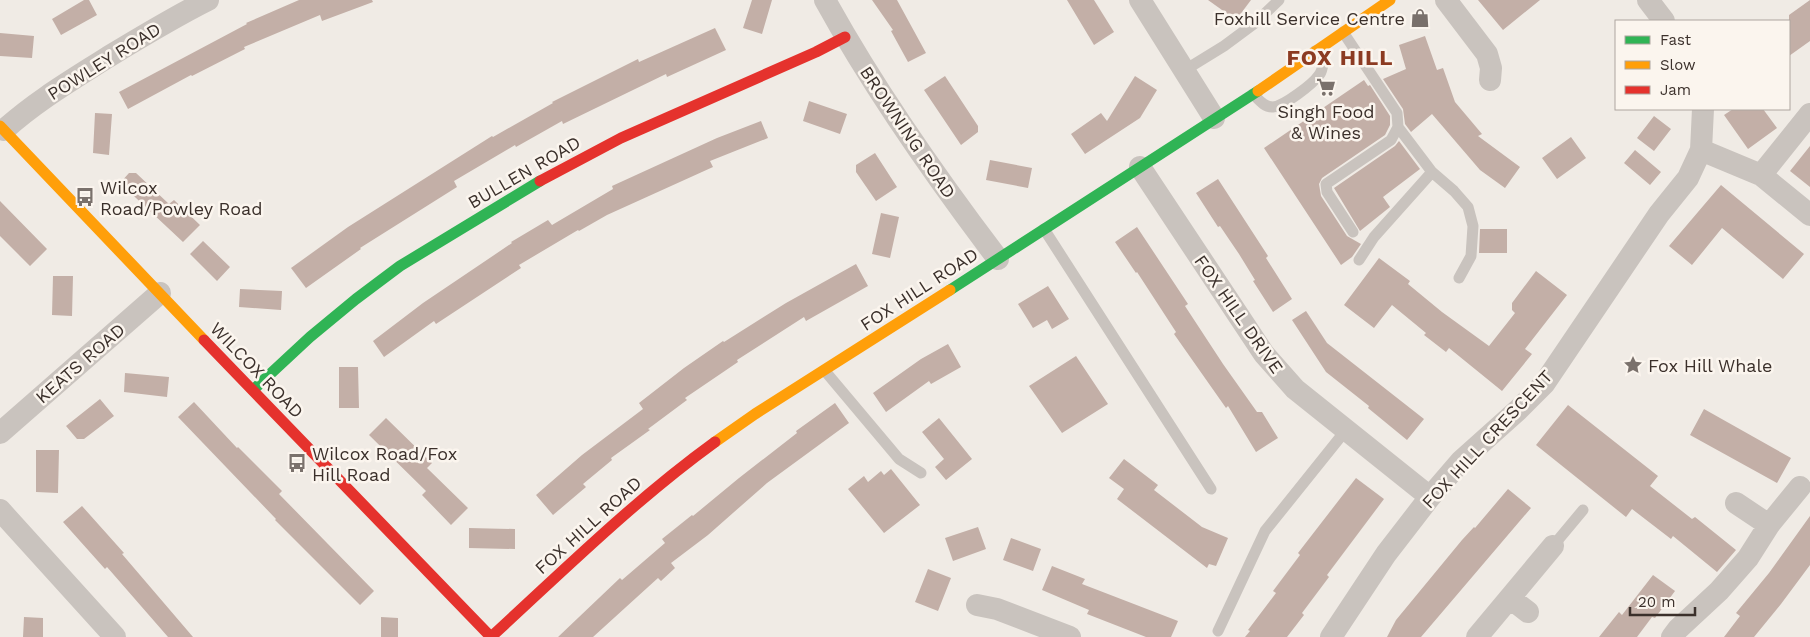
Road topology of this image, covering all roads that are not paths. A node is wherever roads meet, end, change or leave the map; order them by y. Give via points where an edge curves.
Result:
1 (208, 0) edge
2 (825, 0) edge
3 (1140, 0) edge
4 (1279, 0) edge
5 (1390, 0) edge
6 (1446, 0) edge
7 (1648, 0) edge
8 (1663, 20) edge
9 (1343, 32) junction
10 (845, 37) junction
11 (1315, 51) junction
12 (1185, 70) junction
13 (1490, 80) dead end
14 (1254, 94) junction
15 (1703, 110) edge
16 (1810, 114) edge
17 (1214, 118) junction
18 (2, 128) edge
19 (1398, 128) junction
20 (1701, 150) junction
21 (1140, 167) junction
22 (1432, 172) junction
23 (1761, 176) junction
24 (1810, 214) edge
25 (1044, 229) junction
26 (1354, 232) dead end
27 (998, 258) junction
28 (1359, 260) dead end
29 (1458, 278) dead end
30 (160, 293) junction
31 (825, 371) junction
32 (253, 390) junction
33 (1346, 430) junction
34 (0, 434) edge
35 (922, 473) dead end
36 (1800, 487) dead end
37 (1211, 489) dead end
38 (1430, 496) junction
39 (1736, 503) dead end
40 (0, 510) edge
41 (1583, 510) dead end
42 (1769, 525) junction
43 (1553, 546) joint
44 (1510, 598) junction
45 (977, 605) dead end
46 (1528, 612) dead end
47 (1218, 631) dead end
48 (495, 636) edge
49 (115, 637) edge
50 (1070, 637) edge
51 (1331, 637) edge
52 (1478, 637) edge
53 (1672, 637) edge

1 - 18 street, POWLEY ROAD via 55,90
2 - 10 street, BROWNING ROAD
3 - 12 street
4 - 12 lane via 1255,24
5 - 9 street, FOX HILL ROAD
6 - 13 street via 1487,54
7 - 8 street
9 - 11 street, FOX HILL ROAD
9 - 19 lane via 1397,113
10 - 27 street, BROWNING ROAD via 950,196
10 - 32 street, BULLEN ROAD via 621,138 531,186 400,266 310,337
11 - 14 street, FOX HILL ROAD
11 - 14 lane via 1323,64 1321,73 1310,85 1272,107 1262,103
12 - 17 street
14 - 17 street, FOX HILL ROAD
15 - 20 street, FOX HILL CRESCENT
16 - 23 street
17 - 21 street, FOX HILL ROAD
18 - 30 street, WILCOX ROAD
19 - 22 lane
19 - 26 lane via 1390,140 1326,184 1327,192
20 - 23 street
20 - 38 street, FOX HILL CRESCENT via 1688,178 1659,214 1544,384 1461,461
21 - 25 street, FOX HILL ROAD
21 - 33 street, FOX HILL DRIVE via 1264,354 1296,389
22 - 28 lane via 1374,237
22 - 29 lane via 1468,207 1473,226 1471,256
23 - 24 street
25 - 27 street, FOX HILL ROAD
25 - 37 lane
27 - 31 street, FOX HILL ROAD
30 - 32 street, WILCOX ROAD
30 - 34 street, KEATS ROAD
31 - 35 lane via 899,459
31 - 48 street, FOX HILL ROAD via 755,414 688,462 630,509
32 - 48 street, WILCOX ROAD via 365,508
33 - 38 street, FOX HILL DRIVE
33 - 47 lane via 1265,531
36 - 42 street
38 - 51 street, FOX HILL CRESCENT via 1386,554
39 - 42 street
40 - 49 street
41 - 43 lane
42 - 53 street via 1748,558
43 - 44 street
44 - 46 street
44 - 52 street
45 - 50 street

